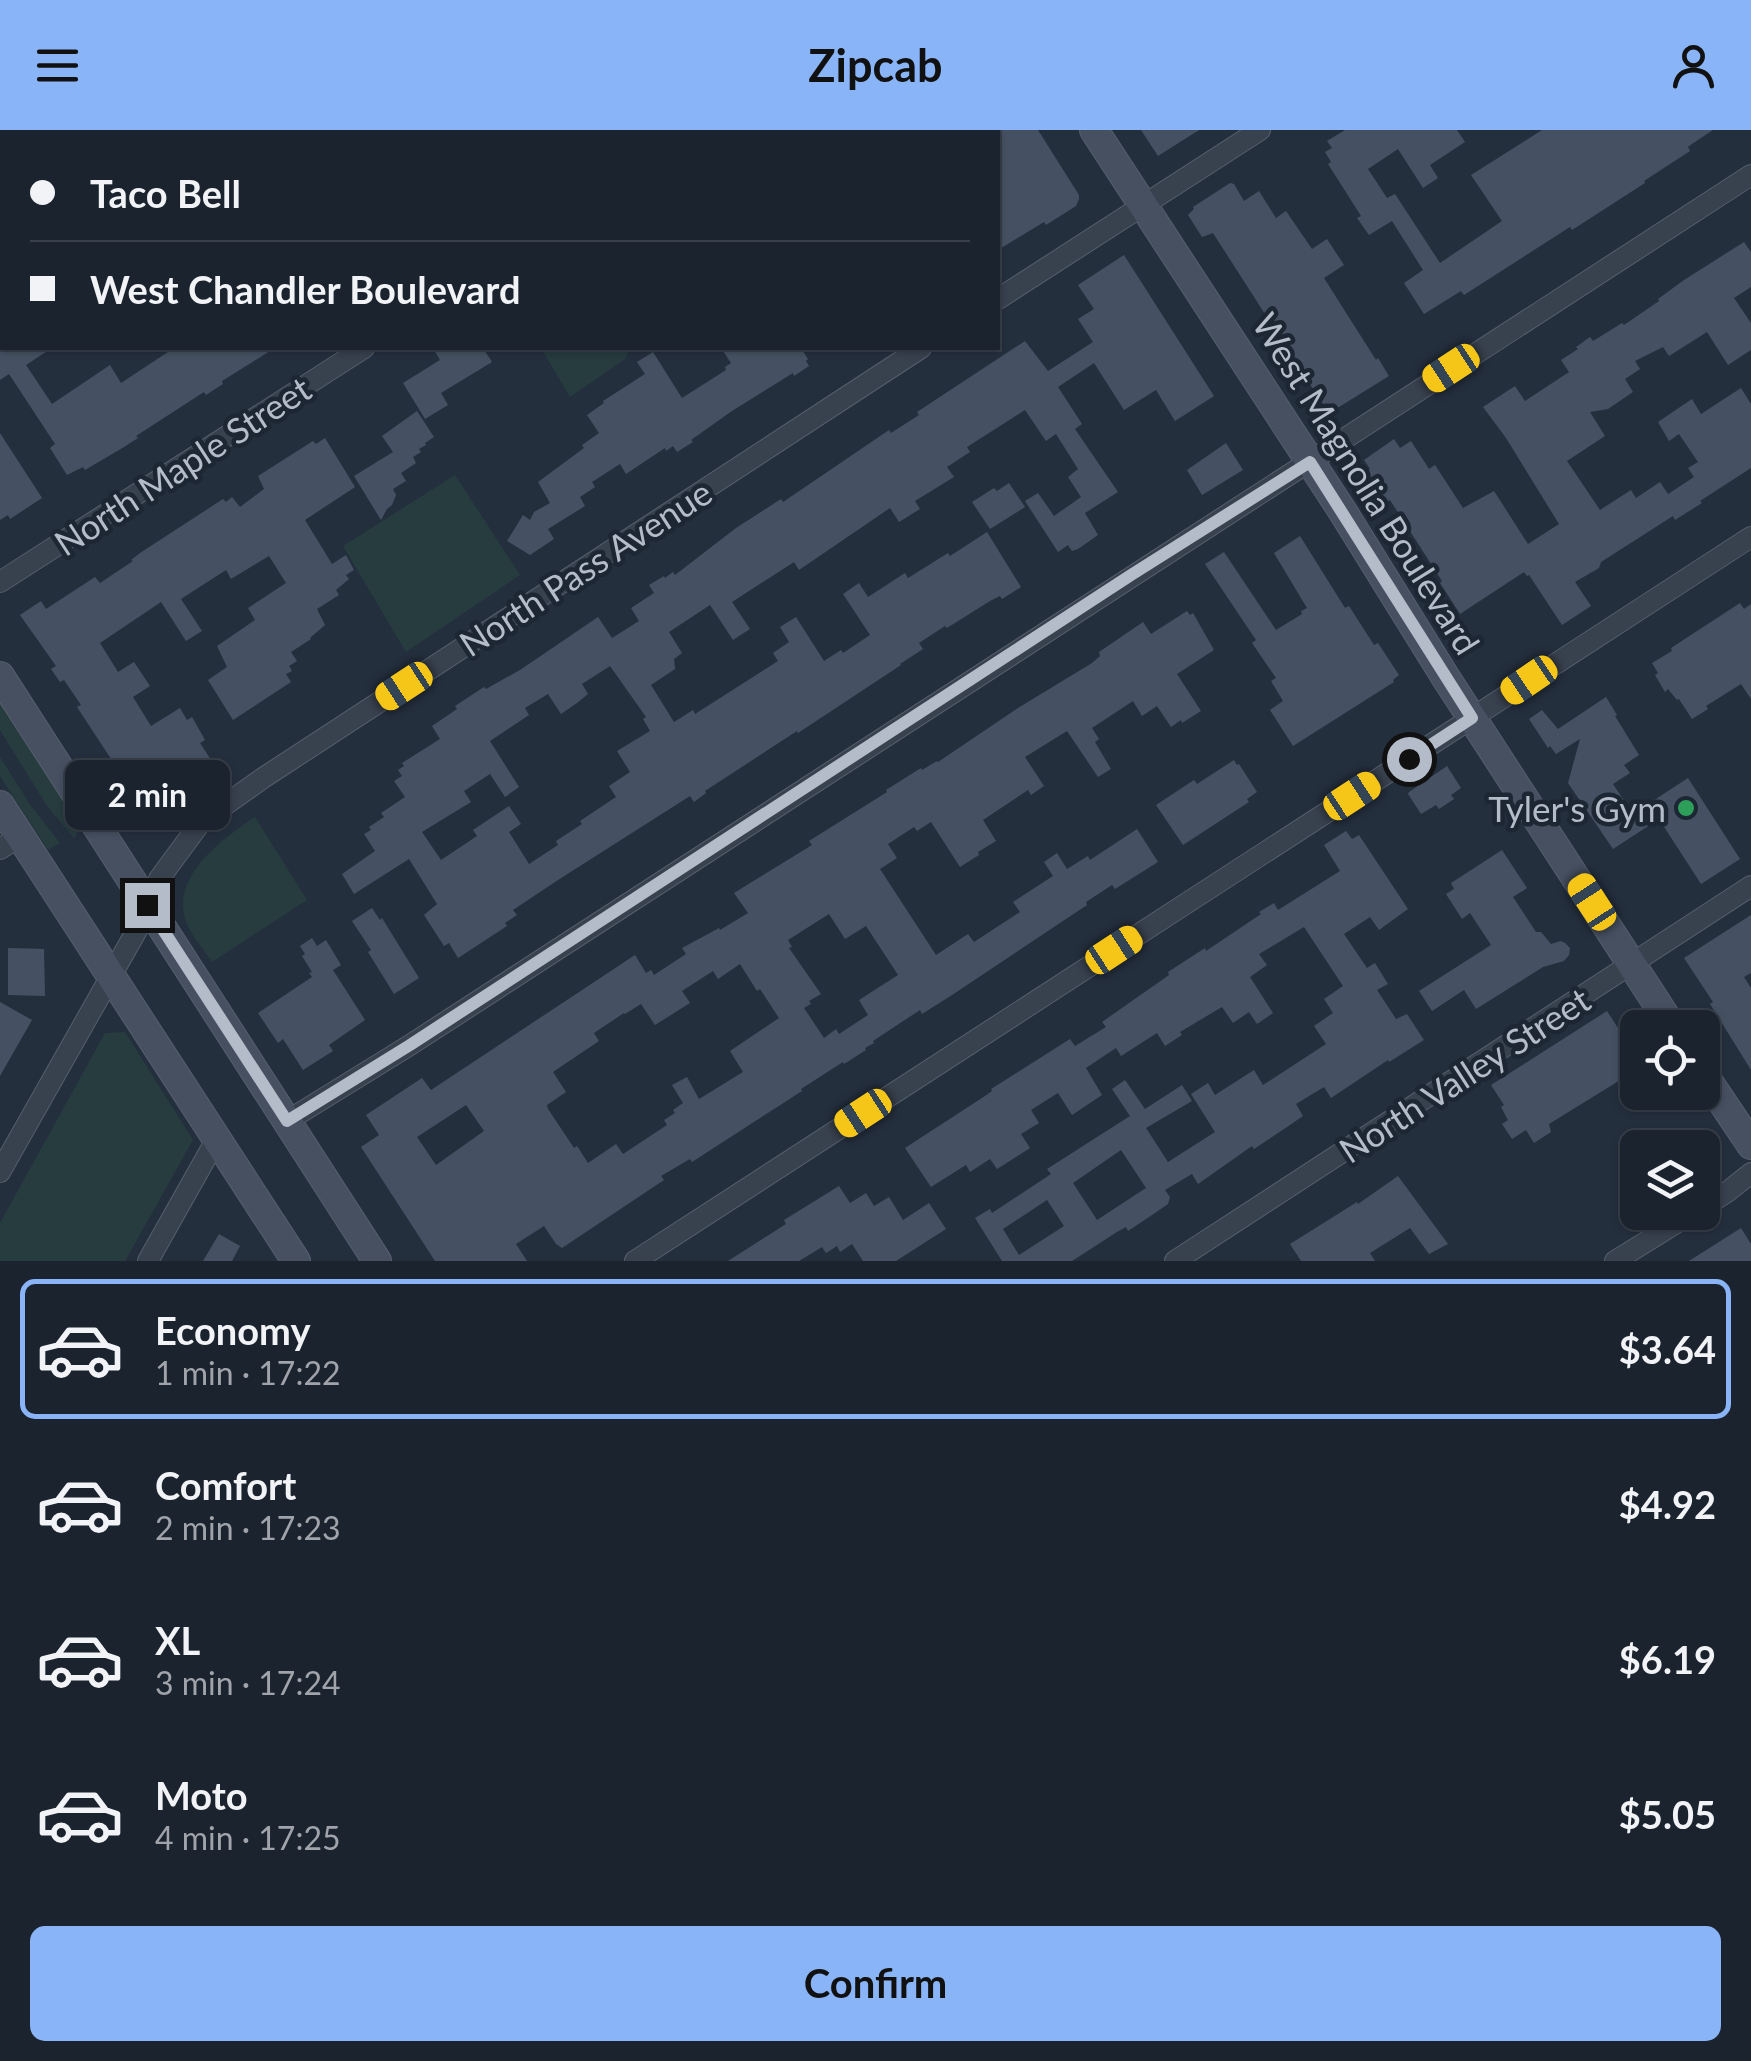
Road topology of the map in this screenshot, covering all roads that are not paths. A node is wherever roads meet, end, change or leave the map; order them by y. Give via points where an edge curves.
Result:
1 (1094, 130) edge
2 (1260, 130) edge
3 (1751, 175) edge
4 (1143, 204) junction
5 (1000, 298) edge
6 (361, 350) edge
7 (917, 350) edge
8 (1310, 462) junction
9 (1751, 537) edge
10 (0, 582) edge
11 (0, 676) edge
12 (1472, 718) junction
13 (0, 805) edge
14 (10, 843) edge
15 (1751, 886) edge
16 (147, 905) junction
17 (1632, 966) junction
18 (109, 976) junction
19 (1661, 1010) edge
20 (1720, 1099) edge
21 (287, 1121) junction
22 (216, 1140) junction
23 (1751, 1145) edge
24 (0, 1172) edge
25 (1751, 1174) edge
26 (1720, 1196) edge
27 (1665, 1230) edge
28 (148, 1261) edge
29 (296, 1261) edge
30 (377, 1261) edge
31 (636, 1261) edge
32 (1175, 1261) edge
33 (1615, 1261) edge

1 - 4 main road, West Magnolia Boulevard
2 - 4 street
3 - 8 street
4 - 5 street
4 - 8 main road, West Magnolia Boulevard
6 - 10 street, North Maple Street
7 - 16 street, North Pass Avenue via 247,788 201,822
8 - 12 main road, West Magnolia Boulevard
8 - 21 street
9 - 12 street
11 - 16 main road
12 - 17 main road, West Magnolia Boulevard
12 - 31 street
13 - 14 main road
14 - 18 main road
15 - 17 street, North Valley Street
16 - 18 street, North Pass Avenue
16 - 21 main road
17 - 19 main road, West Magnolia Boulevard
17 - 32 street, North Valley Street
18 - 22 main road
18 - 24 street, North Pass Avenue
20 - 23 main road
21 - 30 main road
22 - 28 street
22 - 29 main road
25 - 26 street
27 - 33 street

